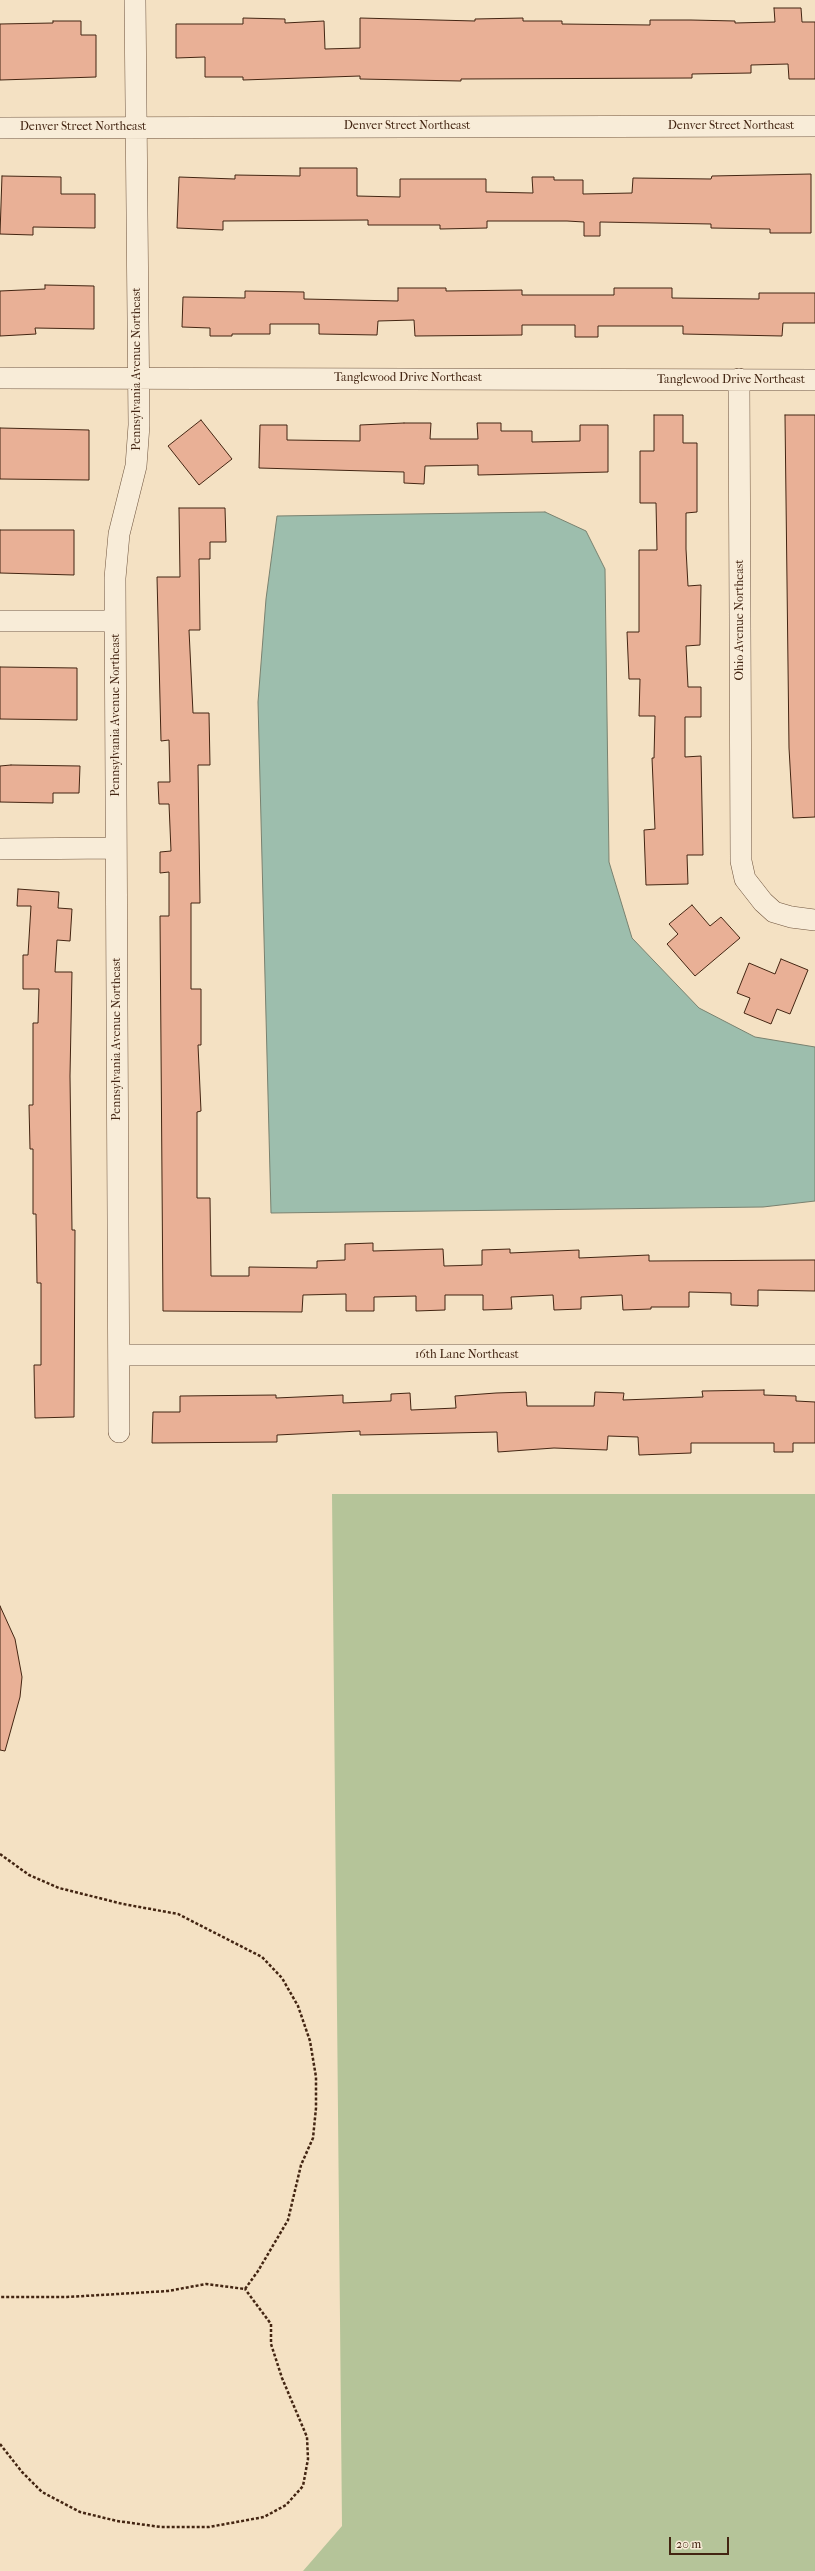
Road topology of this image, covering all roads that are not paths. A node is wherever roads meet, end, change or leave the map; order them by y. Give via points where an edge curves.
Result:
1 (135, 0) edge
2 (136, 126) junction
3 (815, 126) edge
4 (0, 128) edge
5 (0, 378) edge
6 (137, 378) junction
7 (739, 379) junction
8 (815, 380) edge
9 (0, 621) edge
10 (115, 621) junction
11 (116, 848) junction
12 (0, 849) edge
13 (815, 920) edge
14 (120, 1355) junction
15 (815, 1355) edge
16 (119, 1432) dead end

1 - 2 street, Pennsylvania Avenue Northeast
2 - 3 street, Denver Street Northeast
2 - 4 street, Denver Street Northeast
2 - 6 street, Pennsylvania Avenue Northeast
5 - 6 street, Tanglewood Drive Northeast
6 - 7 street, Tanglewood Drive Northeast
6 - 10 street, Pennsylvania Avenue Northeast via 139,426 136,466 118,534 114,578
7 - 8 street, Tanglewood Drive Northeast
7 - 13 street, Ohio Avenue Northeast via 741,861 745,879 774,912
9 - 10 street
10 - 11 street, Pennsylvania Avenue Northeast
11 - 12 street
11 - 14 street, Pennsylvania Avenue Northeast
14 - 15 street, 16th Lane Northeast
14 - 16 street, Pennsylvania Avenue Northeast

